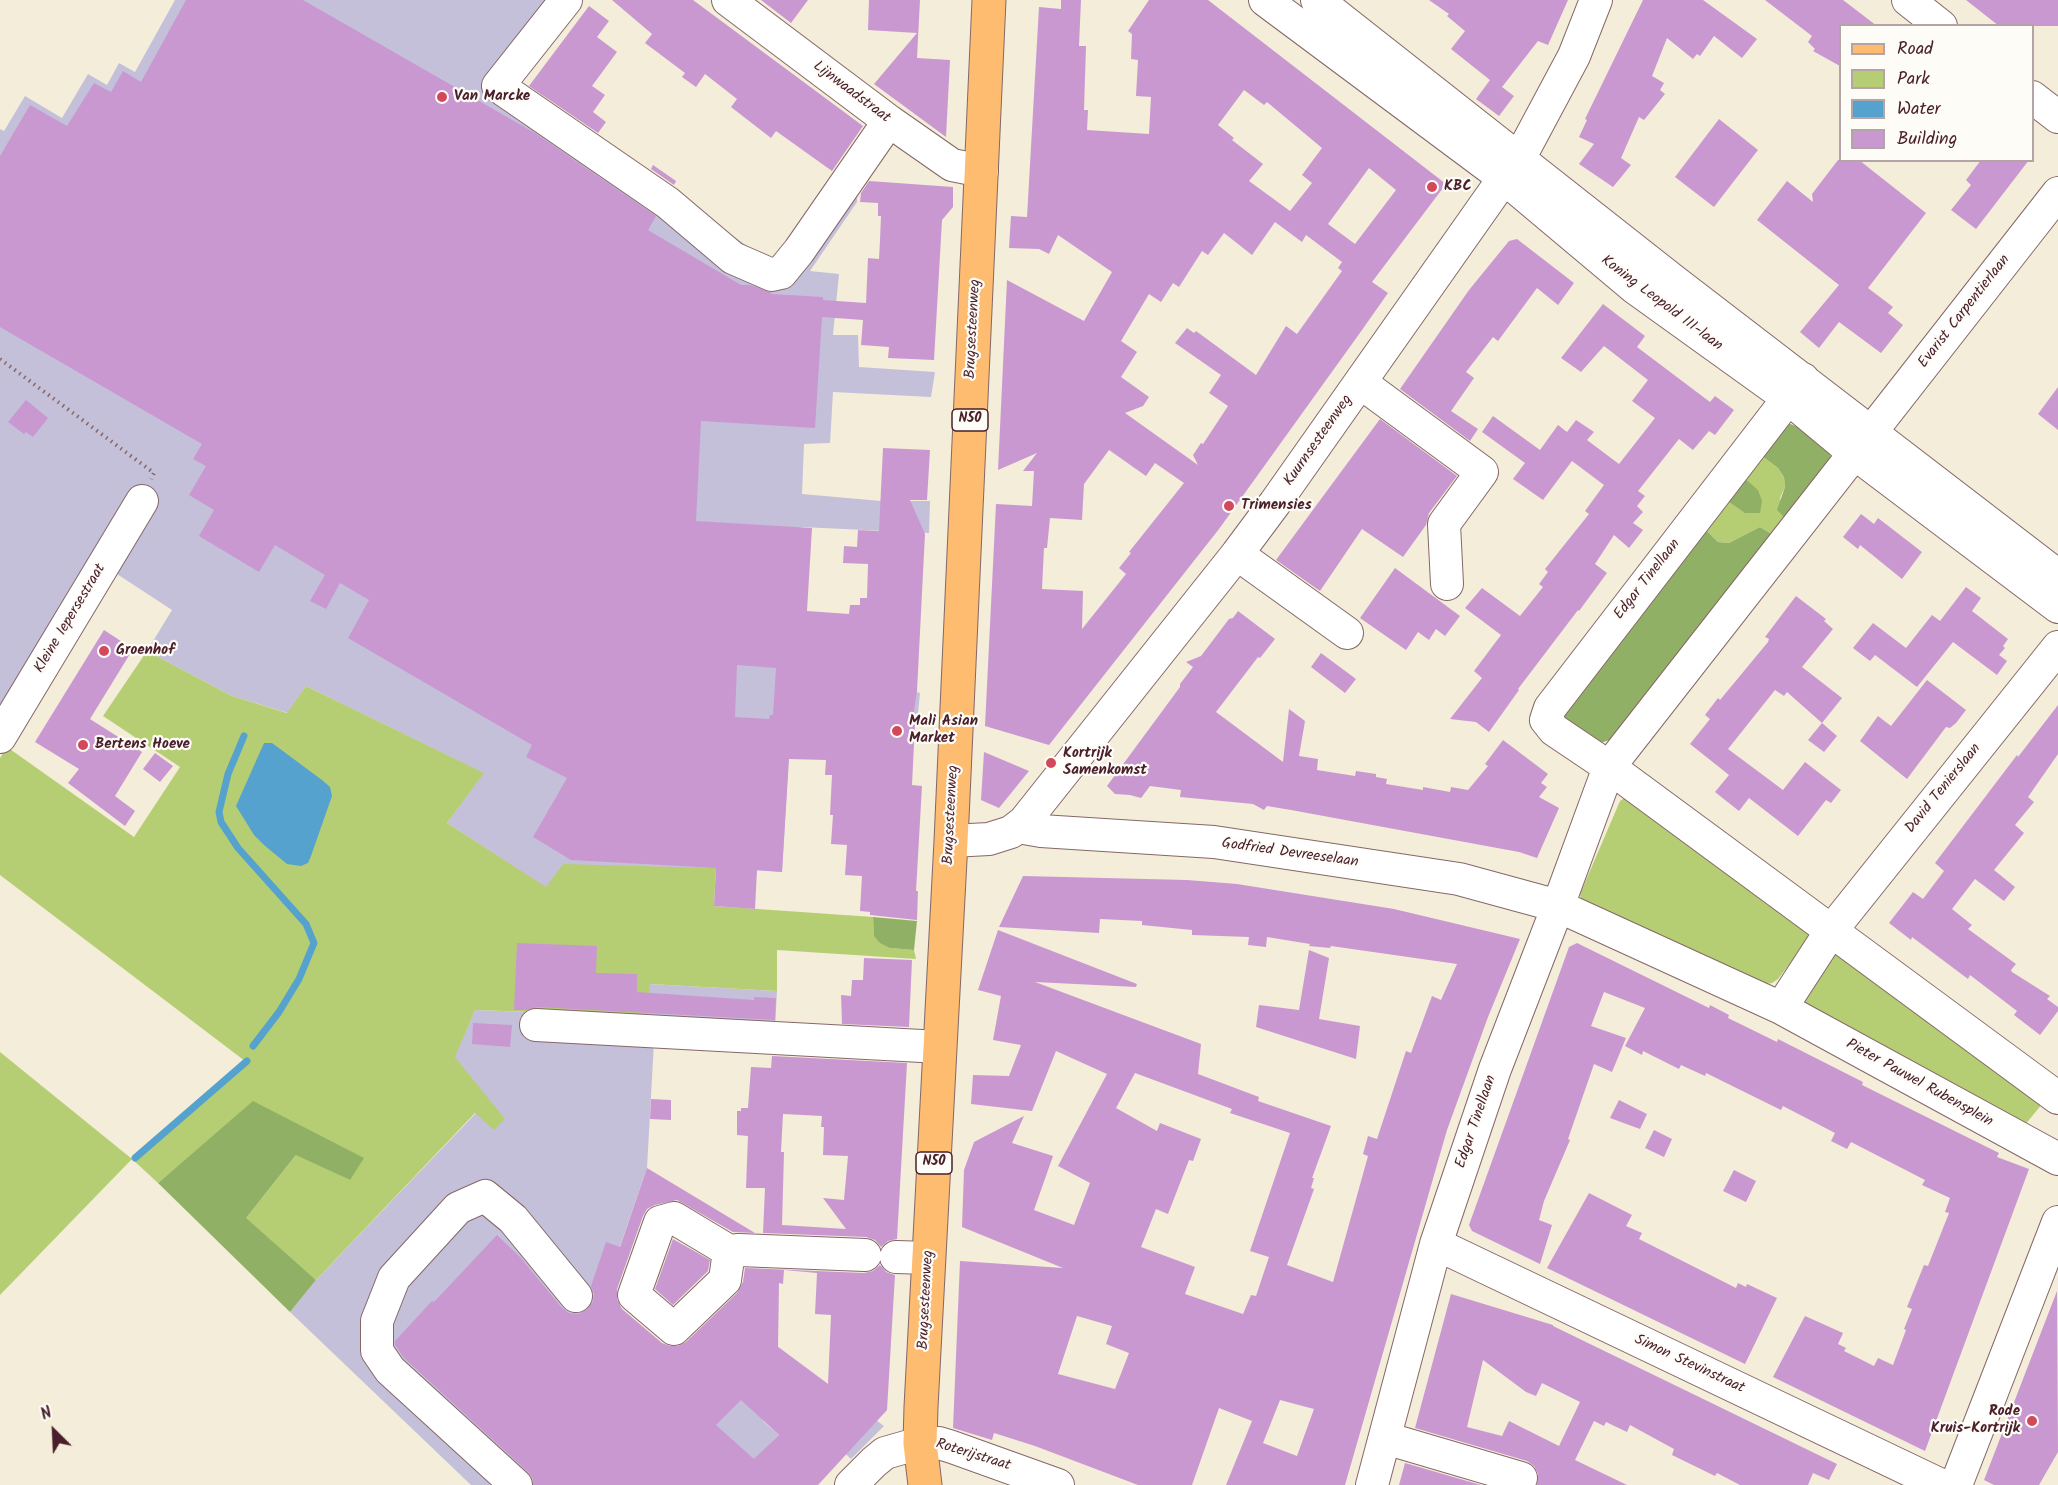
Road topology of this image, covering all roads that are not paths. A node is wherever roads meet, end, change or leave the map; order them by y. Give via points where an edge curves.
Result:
1 (566, 0) edge
2 (728, 0) edge
3 (989, 0) edge
4 (1265, 0) edge
5 (1317, 0) edge
6 (1596, 0) edge
7 (1908, 0) edge
8 (1938, 24) edge
9 (2034, 99) edge
10 (2058, 117) edge
11 (889, 121) junction
12 (1511, 168) junction
13 (982, 171) junction
14 (2058, 193) edge
15 (1361, 383) junction
16 (1795, 389) junction
17 (1863, 443) junction
18 (142, 501) road end
19 (1237, 554) junction
20 (2058, 576) edge
21 (1447, 584) dead end
22 (2058, 607) edge
23 (1347, 633) dead end
24 (2058, 647) edge
25 (0, 737) edge
26 (1609, 767) junction
27 (1018, 827) junction
28 (951, 841) junction
29 (1558, 906) junction
30 (1831, 931) junction
31 (1781, 1008) junction
32 (536, 1025) dead end
33 (940, 1047) junction
34 (2058, 1098) edge
35 (2058, 1159) edge
36 (2058, 1222) edge
37 (1436, 1244) junction
38 (729, 1251) dead end
39 (865, 1255) dead end
40 (896, 1257) dead end
41 (929, 1258) junction
42 (576, 1296) dead end
43 (1385, 1438) junction
44 (920, 1443) junction
45 (1521, 1478) dead end
46 (516, 1485) edge
47 (851, 1485) edge
48 (925, 1485) edge
49 (1058, 1485) edge
50 (1372, 1485) edge
51 (1941, 1485) edge
52 (1956, 1485) edge

1 - 11 street via 498,86 668,203 733,258 772,275 781,273 799,251
2 - 11 street, Lijnwaadstraat
3 - 13 main road, Brugsesteenweg / N50
4 - 12 street, Koning Leopold III-laan
5 - 12 street, Koning Leopold III-laan
6 - 12 street, Kuurnsesteenweg via 1574,56
7 - 8 street
9 - 10 street
11 - 13 street, Lijnwaadstraat via 952,165
12 - 15 street, Kuurnsesteenweg
12 - 16 street, Koning Leopold III-laan via 1635,288
13 - 28 main road, Brugsesteenweg / N50
14 - 17 street, Evarist Carpentierlaan
15 - 19 street, Kuurnsesteenweg
15 - 21 street via 1482,472 1444,524
16 - 17 street, Koning Leopold III-laan
16 - 26 street, Edgar Tinellaan via 1550,708 1546,720 1554,730
17 - 20 street, Koning Leopold III-laan
17 - 22 street, Koning Leopold III-laan
17 - 26 street, Edgar Tinellaan
18 - 25 street, Kleine Iepersestraat
19 - 23 street
19 - 27 street, Kuurnsesteenweg
24 - 30 street, David Tenierslaan
26 - 29 street, Edgar Tinellaan
26 - 30 street
27 - 28 street, Kuurnsesteenweg via 989,839
27 - 29 street, Godfried Devreeselaan via 1226,844 1459,879
28 - 33 main road, Brugsesteenweg / N50
29 - 31 street, Pieter Pauwel Rubensplein
29 - 37 street, Edgar Tinellaan via 1495,1069
30 - 31 street
30 - 34 street
31 - 35 street, Pieter Pauwel Rubensplein
32 - 33 street
33 - 41 main road, Brugsesteenweg / N50
36 - 52 street
37 - 43 street, Edgar Tinellaan
37 - 51 street, Simon Stevinstraat
38 - 39 street
40 - 41 street
41 - 44 main road, Brugsesteenweg / N50
42 - 46 street via 513,1219 485,1196 458,1208 394,1278 376,1322 377,1351 390,1370
43 - 45 street
43 - 50 street, Edgar Tinellaan
44 - 47 street via 885,1453
44 - 48 main road, Brugsesteenweg / N50
44 - 49 street, Roterijstraat via 939,1443

